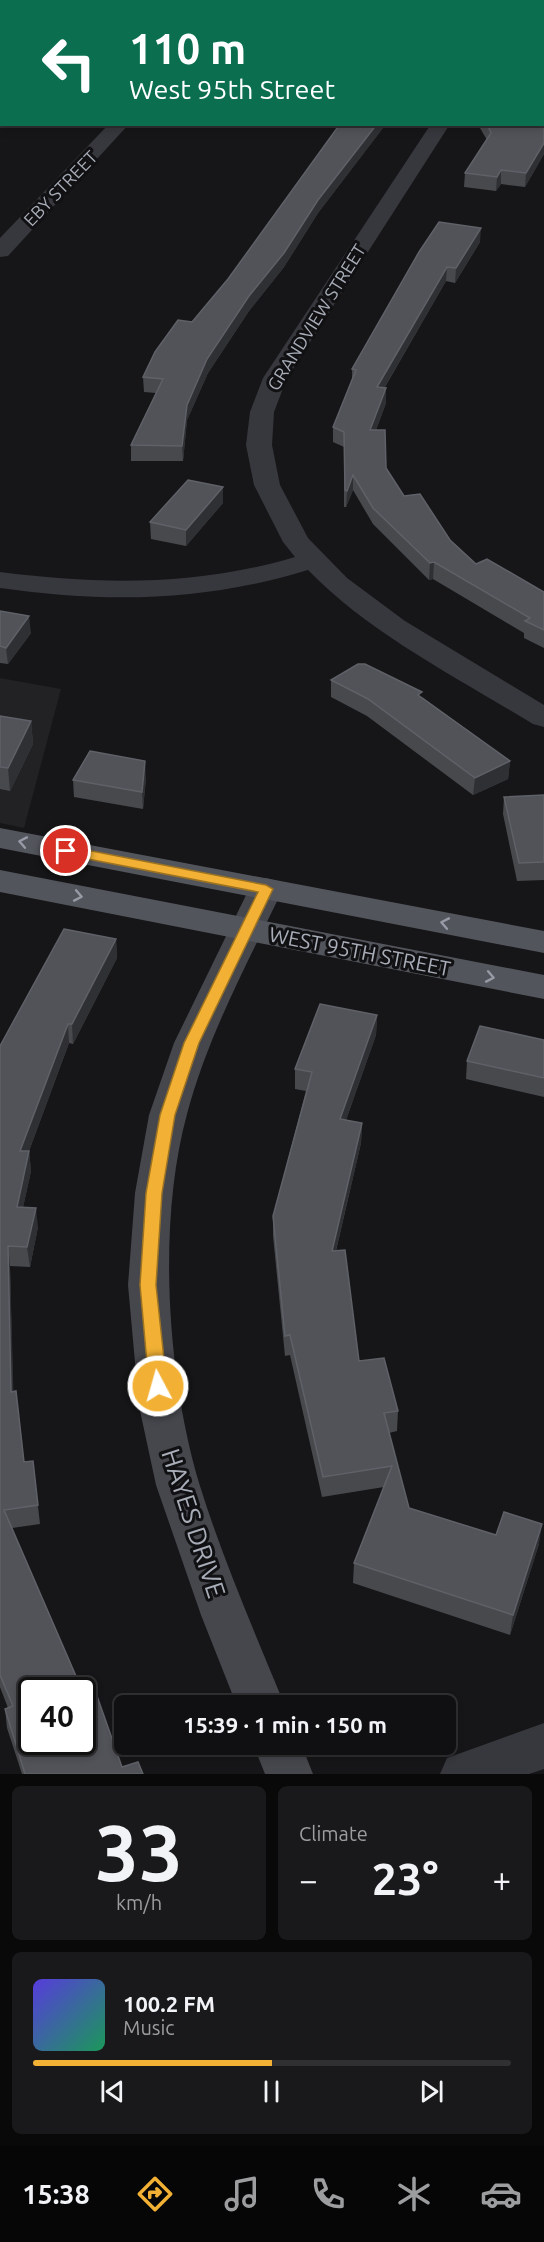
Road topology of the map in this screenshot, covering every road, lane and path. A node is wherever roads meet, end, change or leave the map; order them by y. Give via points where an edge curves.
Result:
1 (118, 126) edge
2 (440, 126) edge
3 (0, 251) edge
4 (313, 560) junction
5 (0, 580) edge
6 (544, 718) edge
7 (0, 838) edge
8 (0, 881) edge
9 (266, 889) junction
10 (247, 929) junction
11 (544, 942) edge
12 (544, 987) edge
13 (257, 1695) edge
14 (544, 1746) edge
15 (281, 1755) edge
16 (289, 1774) edge
17 (464, 1774) edge

1 - 3 street, EBY STREET
2 - 4 street, GRANDVIEW STREET via 275,378 262,412 259,445 267,485 296,542
4 - 5 street via 251,578 169,591 86,590
4 - 6 street, GRANDVIEW STREET via 337,584 395,627
9 -> 7 main road, WEST 95TH STREET
8 -> 10 main road, WEST 95TH STREET
9 - 10 street, HAYES DRIVE
11 -> 9 main road, WEST 95TH STREET
10 -> 12 main road, WEST 95TH STREET
10 - 13 street, HAYES DRIVE via 192,1043 168,1115 154,1193 148,1285 160,1406 178,1485
14 - 17 street
15 - 16 street

